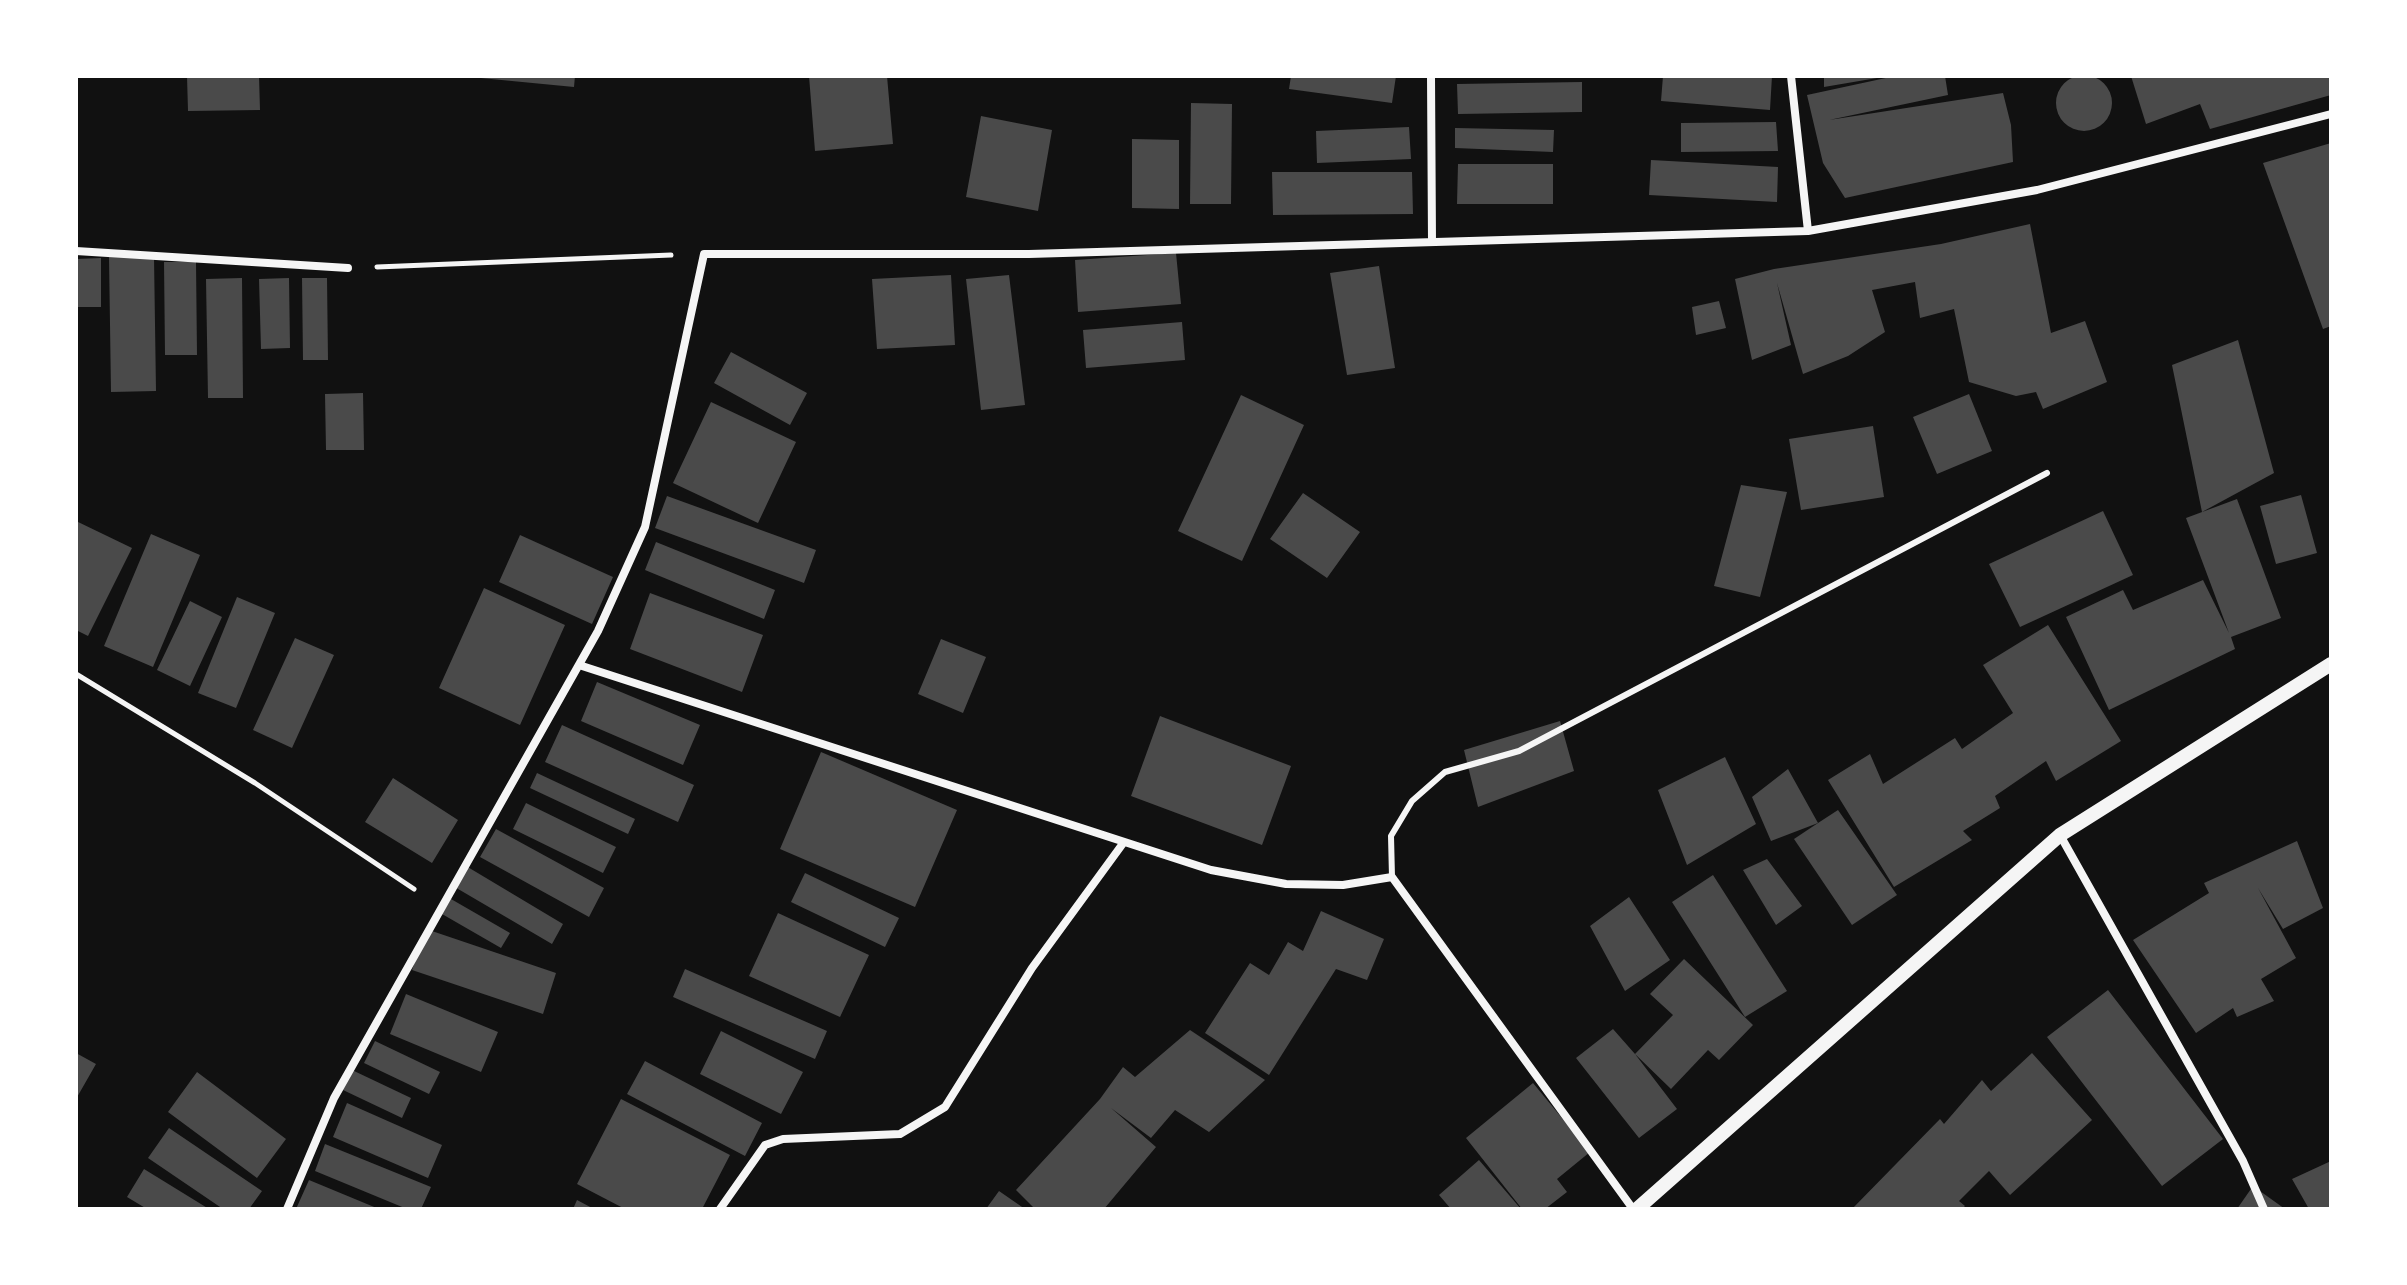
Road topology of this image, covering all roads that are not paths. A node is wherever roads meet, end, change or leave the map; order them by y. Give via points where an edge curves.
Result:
1 (1431, 76) edge
2 (1791, 76) edge
3 (2331, 114) edge
4 (1808, 231) junction
5 (1432, 242) junction
6 (76, 251) edge
7 (348, 268) road end
8 (2047, 473) dead end
9 (2331, 664) edge
10 (579, 665) junction
11 (2060, 835) junction
12 (1124, 842) junction
13 (1392, 877) junction
14 (287, 1209) edge
15 (720, 1209) edge
16 (1635, 1209) edge
17 (2264, 1209) edge

1 - 5 street
2 - 4 street
3 - 4 street via 2037,190
4 - 5 street
5 - 10 street via 1029,254 704,254 645,527
6 - 7 street
8 - 13 lane via 1519,751 1445,772 1412,801 1391,836
9 - 11 street
10 - 12 street
10 - 14 street via 334,1098
11 - 16 street
11 - 17 street via 2243,1161
12 - 13 street via 1211,870 1286,884 1343,885
12 - 15 street via 1032,968 945,1107 900,1134 783,1139 765,1145
13 - 16 street

